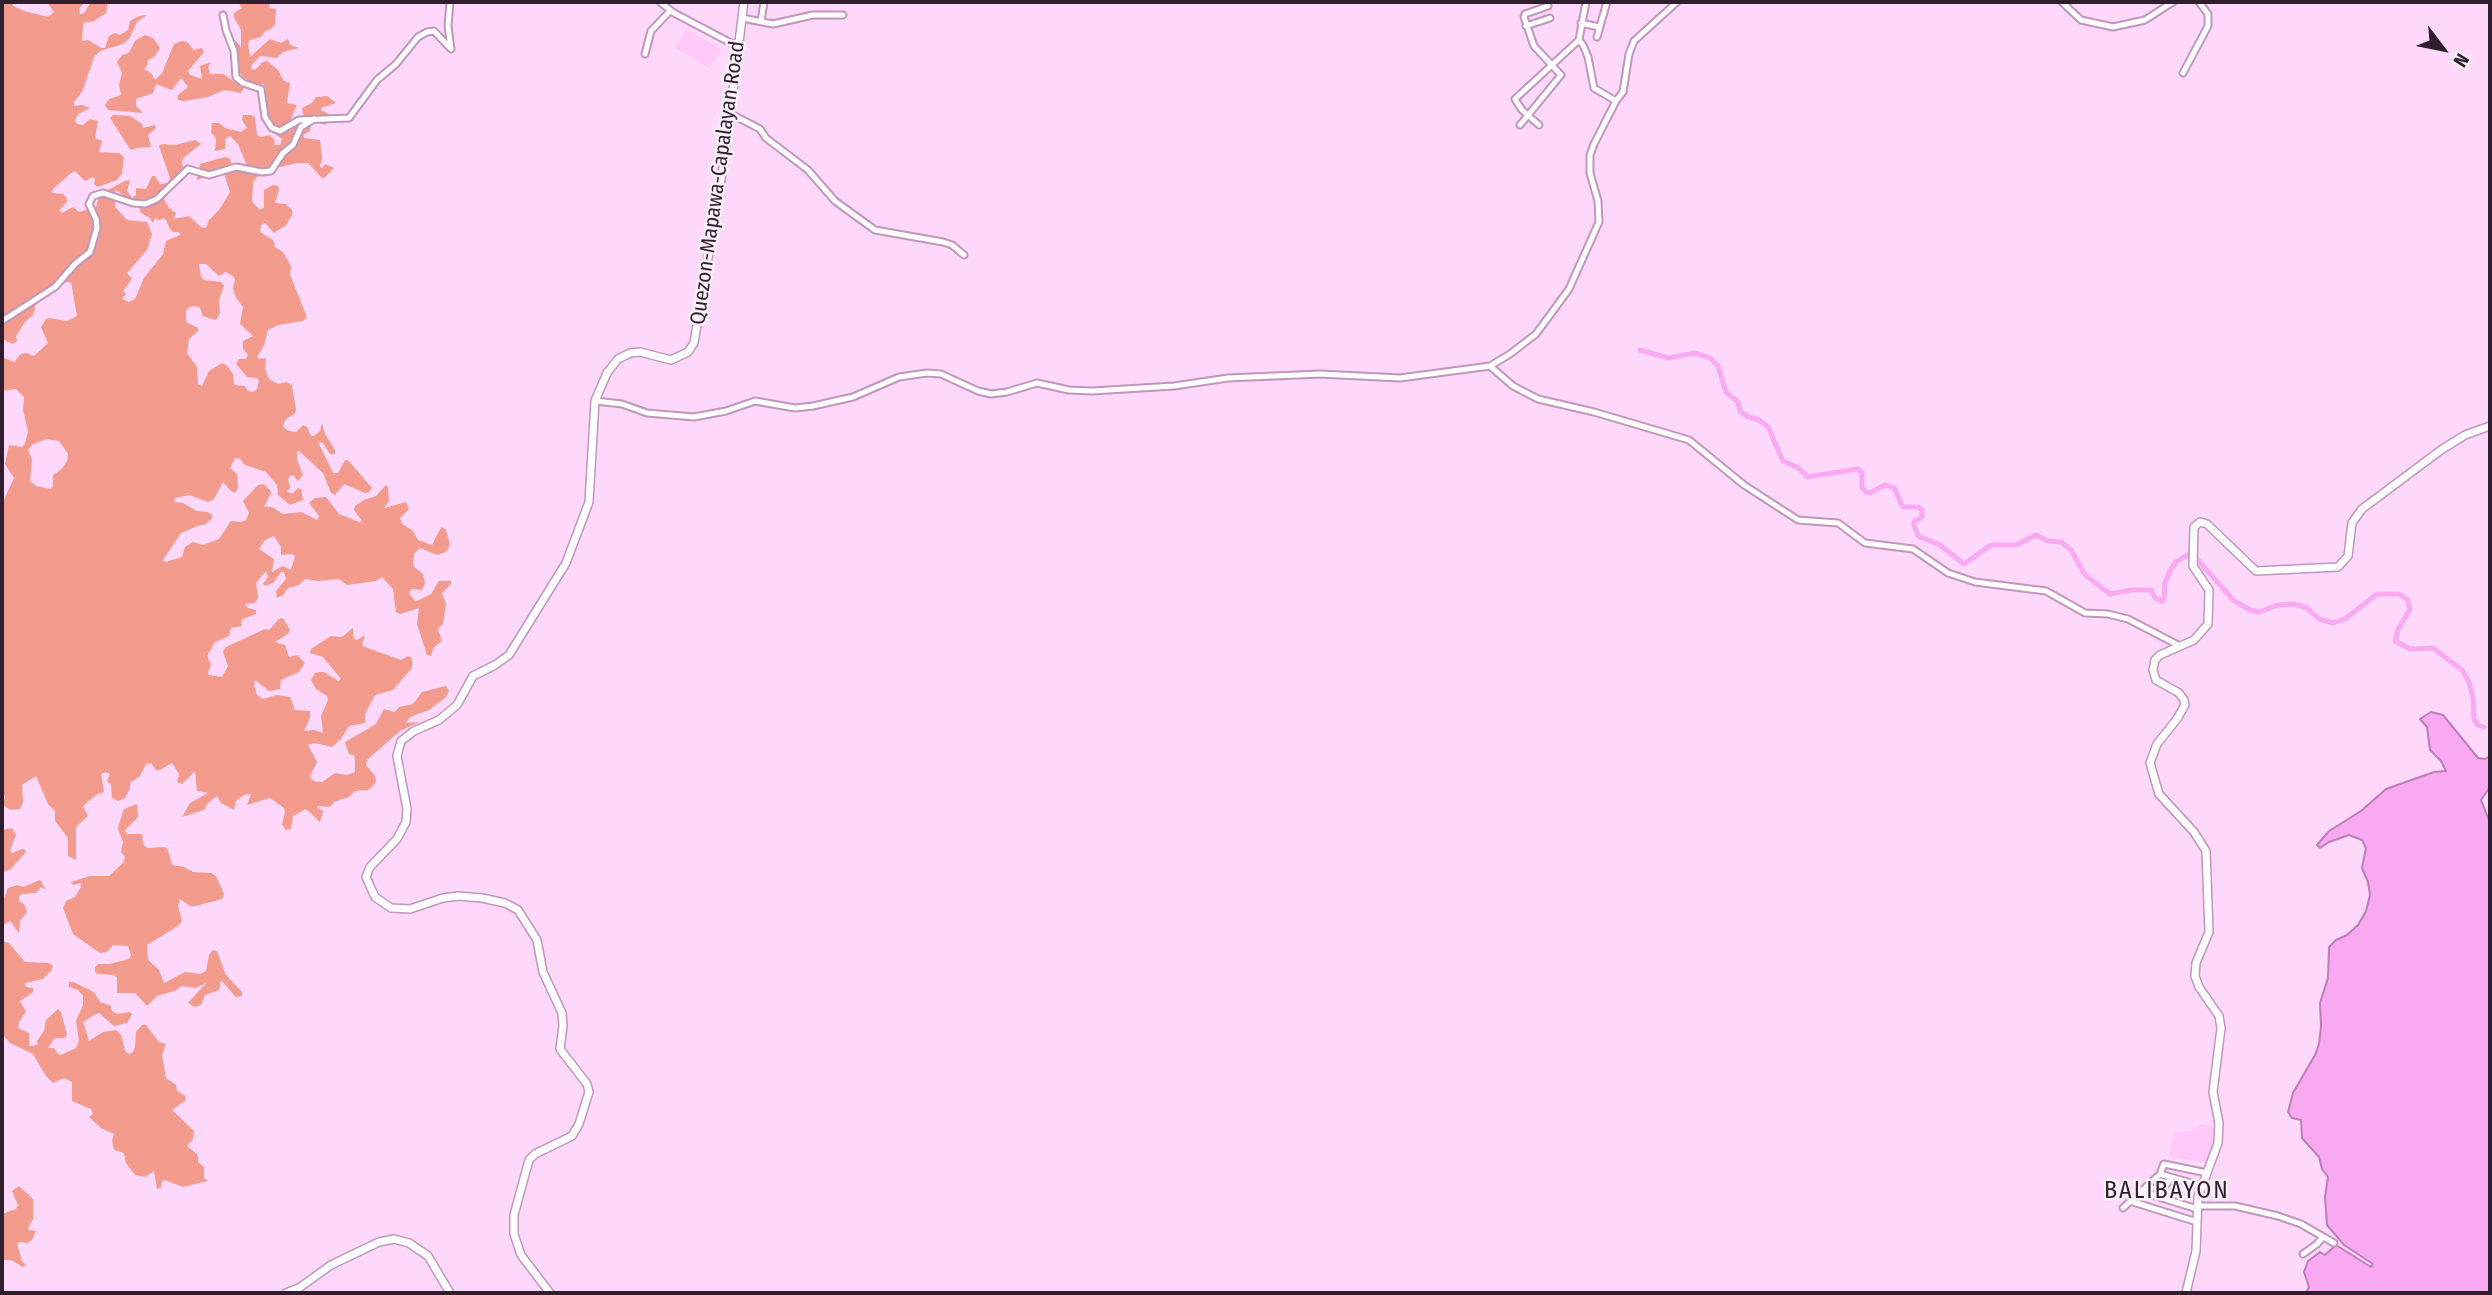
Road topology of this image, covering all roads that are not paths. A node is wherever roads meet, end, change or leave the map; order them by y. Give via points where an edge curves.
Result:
1 (450, 2) edge
2 (660, 2) edge
3 (744, 2) edge
4 (764, 2) edge
5 (1586, 2) edge
6 (1607, 2) edge
7 (1677, 2) edge
8 (2062, 2) edge
9 (2173, 2) edge
10 (2199, 2) edge
11 (1548, 6) dead end
12 (1538, 10) junction
13 (670, 11) junction
14 (223, 15) dead end
15 (843, 15) dead end
16 (742, 18) junction
17 (1550, 18) dead end
18 (761, 21) junction
19 (1541, 21) junction
20 (1581, 23) junction
21 (1526, 26) junction
22 (1599, 27) junction
23 (1597, 37) dead end
24 (1579, 40) junction
25 (739, 45) junction
26 (645, 54) dead end
27 (1552, 64) junction
28 (2183, 73) dead end
29 (1532, 82) junction
30 (1545, 94) junction
31 (1616, 101) junction
32 (730, 114) junction
33 (1527, 115) junction
34 (314, 119) junction
35 (1520, 125) dead end
36 (1539, 125) dead end
37 (964, 255) dead end
38 (2, 321) edge
39 (1490, 366) junction
40 (595, 401) junction
41 (2490, 426) edge
42 (2180, 646) junction
43 (2160, 1174) junction
44 (2207, 1174) junction
45 (2172, 1178) junction
46 (2202, 1186) junction
47 (2140, 1191) junction
48 (2155, 1196) junction
49 (2130, 1201) junction
50 (2197, 1207) junction
51 (2123, 1208) dead end
52 (2197, 1222) junction
53 (2323, 1237) junction
54 (2334, 1243) dead end
55 (2303, 1254) dead end
56 (286, 1293) edge
57 (450, 1293) edge
58 (550, 1293) edge
59 (2186, 1293) edge

1 - 34 street via 451,50 434,31 426,32 375,82 349,118
2 - 13 street
3 - 16 main road, Quezon-Mapawa-Capalayan Road
4 - 18 street
5 - 20 street
6 - 22 street
7 - 31 street via 1634,41 1624,88
8 - 9 street via 2084,22 2113,27 2145,20
10 - 28 street via 2208,26
11 - 12 street
12 - 19 street
12 - 21 street via 1524,15
13 - 25 street
13 - 26 street via 651,31
14 - 34 street via 236,77 263,91 264,115 270,126 280,131 299,120
15 - 18 street via 813,15 778,24
16 - 18 street
16 - 25 main road, Quezon-Mapawa-Capalayan Road
17 - 19 street
19 - 21 street
20 - 22 street
20 - 24 street
21 - 27 street via 1534,46
22 - 23 street
24 - 27 street
24 - 31 street via 1592,86
25 - 32 main road, Quezon-Mapawa-Capalayan Road
27 - 29 street
27 - 30 street via 1561,74
29 - 30 street
29 - 33 street via 1515,99
30 - 33 street
31 - 39 street via 1590,155 1599,222 1571,285 1536,334
32 - 37 street via 760,129 808,170 841,207 875,230 943,242
32 - 40 main road, Quezon-Mapawa-Capalayan Road via 694,343 688,352 671,360 635,352 624,355 607,373
33 - 35 street
33 - 36 street
34 - 38 street via 301,127 293,145 271,171 236,167 209,175 188,169 157,199 145,204 103,192 93,196 89,204 97,228 90,252 55,288
39 - 40 street via 1400,378 1320,373 1092,391 1037,383 991,394 927,373 899,377 853,397 813,406 795,408 755,401 694,417
39 - 42 street via 1538,399 1689,440 1744,485 1798,520 1838,523 1865,543 1913,549 1948,573 1975,582 2053,594 2085,613 2124,617
40 - 58 main road, Quezon-Mapawa-Capalayan Road via 590,498 564,569 506,658 474,676 444,716 401,741 397,756 406,822 366,877 375,897 391,908 410,909 458,896 512,906 537,940 543,972 562,1013 560,1049 589,1092 572,1136 529,1160 514,1215 520,1255
41 - 42 main road via 2441,450 2362,509 2352,523 2348,556 2338,567 2256,571 2203,522 2194,527 2194,569 2210,590 2209,618 2201,634
42 - 44 main road via 2160,655 2153,664 2156,680 2179,693 2185,705 2157,744 2150,763 2158,794 2194,832 2206,854 2209,932 2195,976 2219,1016 2222,1034 2213,1097 2219,1137
43 - 44 street via 2164,1164
43 - 45 street
43 - 47 street
44 - 46 main road
45 - 46 street
45 - 48 street
46 - 50 main road
47 - 48 street
47 - 49 street
48 - 50 street
49 - 51 street
49 - 52 street
50 - 52 main road
50 - 53 street via 2235,1206 2278,1216
52 - 59 main road
53 - 54 street
53 - 55 street
56 - 57 main road via 331,1265 394,1239 428,1256

